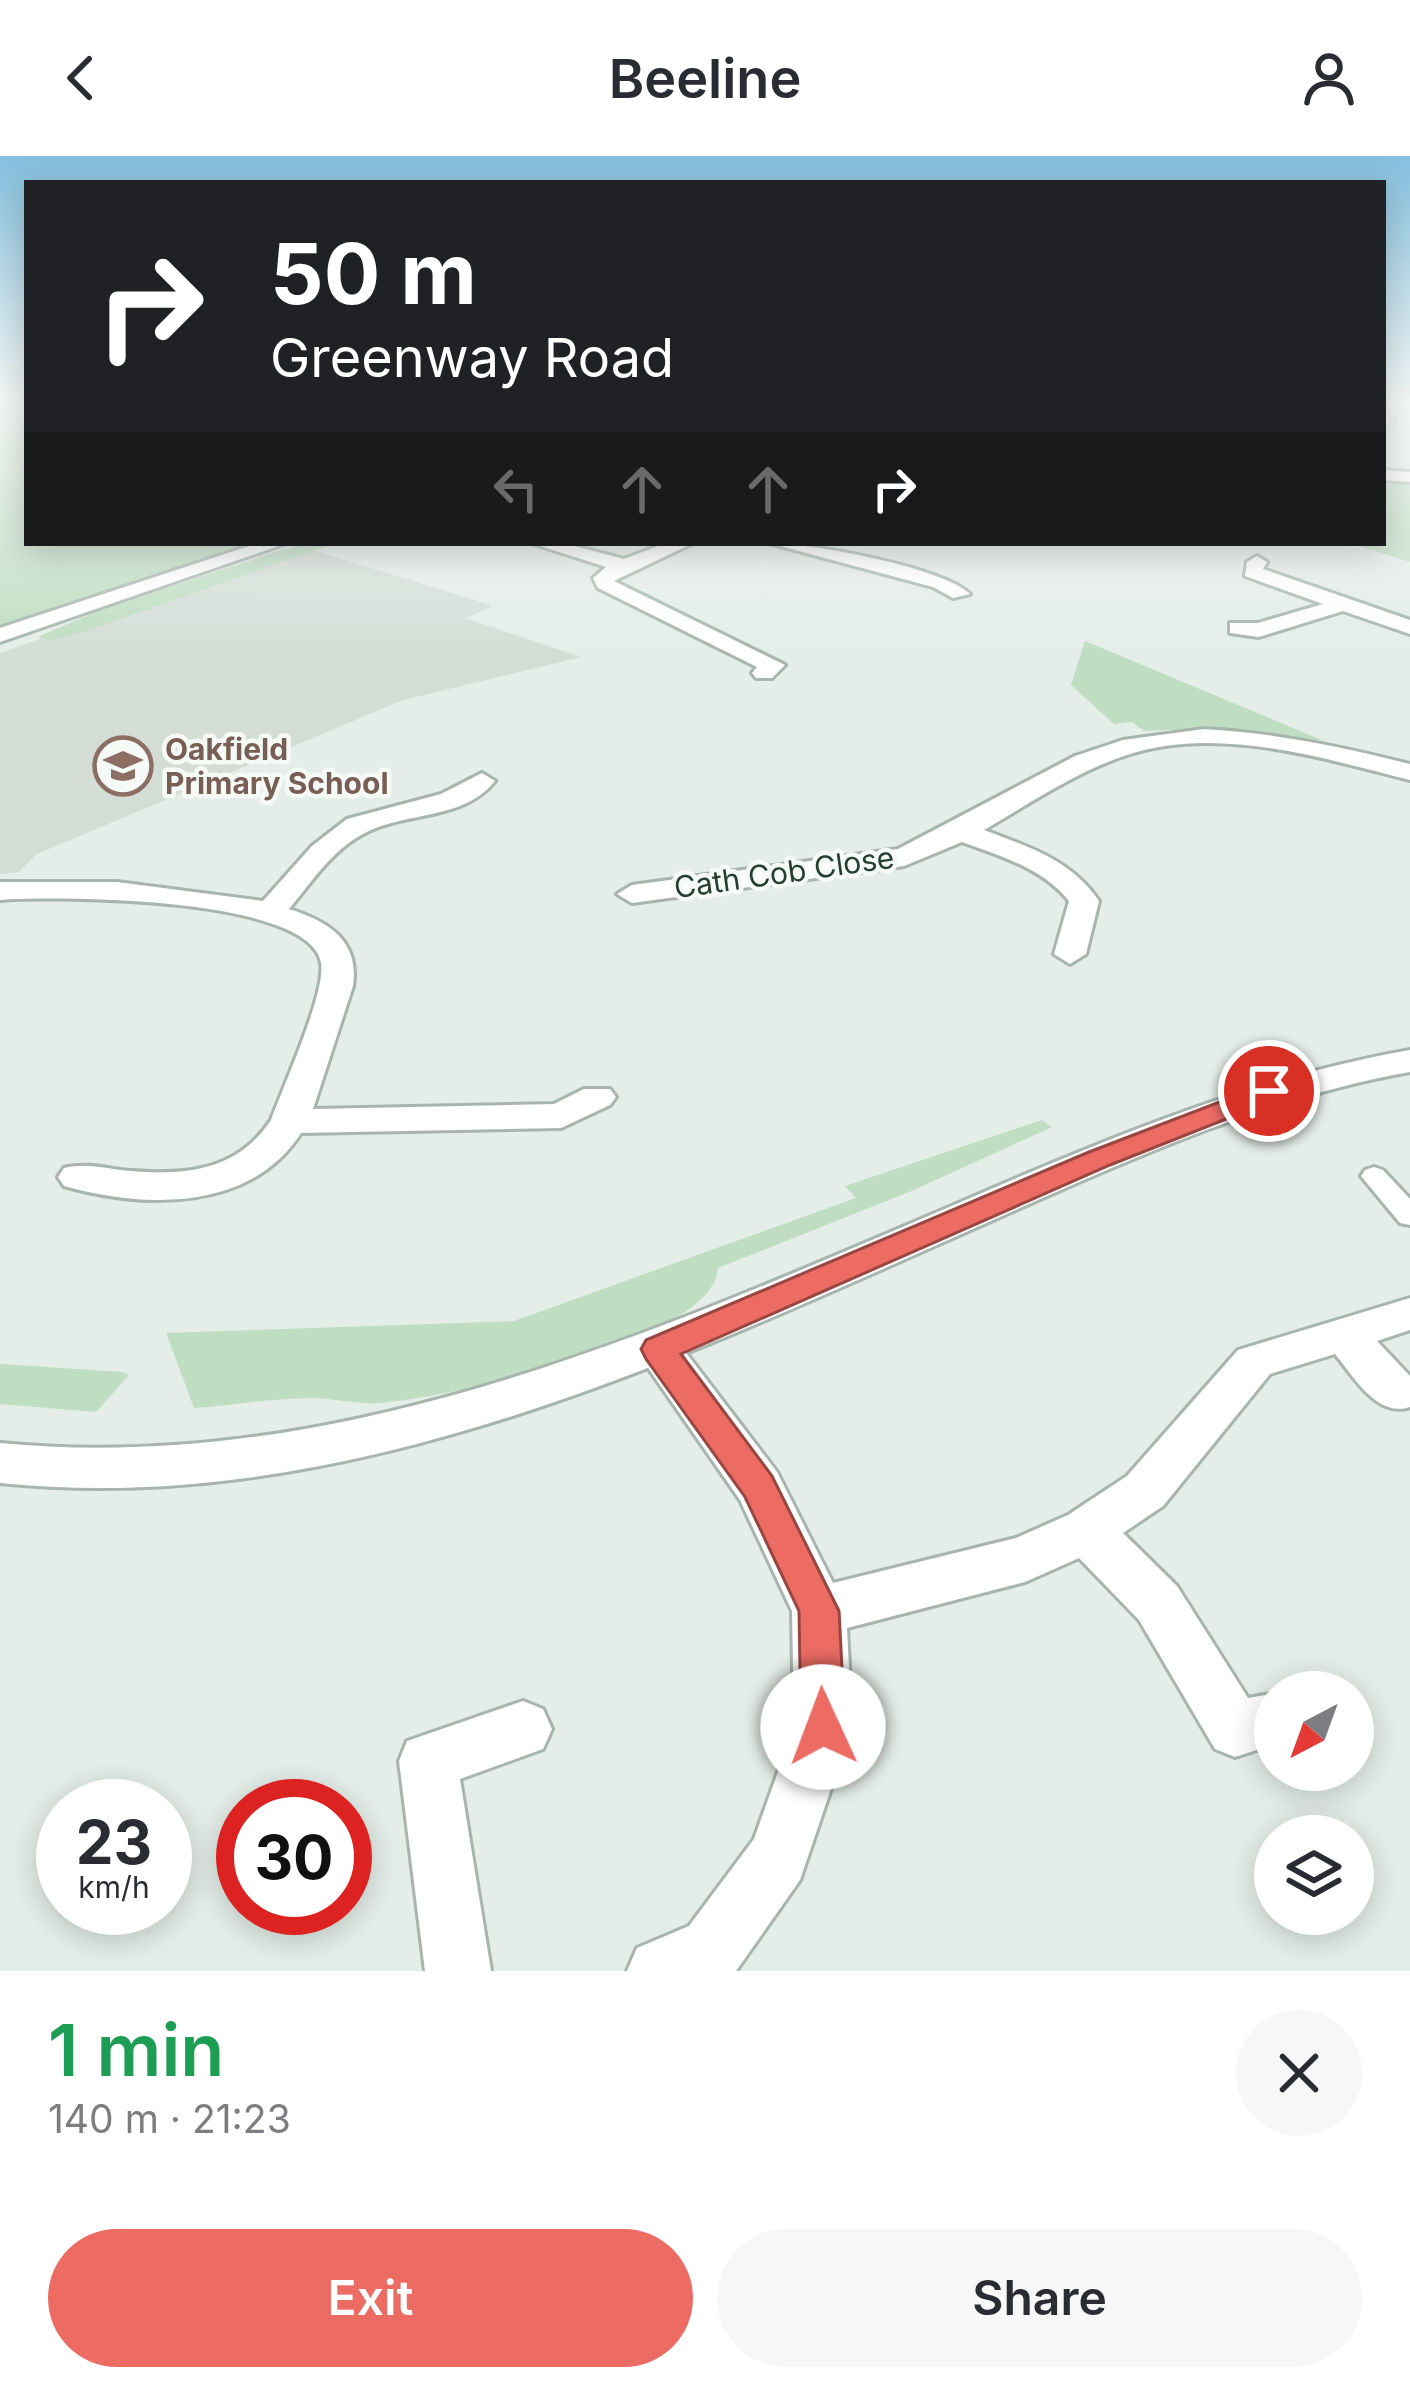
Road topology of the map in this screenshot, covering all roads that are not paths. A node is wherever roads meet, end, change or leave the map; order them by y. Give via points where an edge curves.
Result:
1 (268, 546) edge
2 (552, 546) edge
3 (675, 546) edge
4 (791, 546) edge
5 (1257, 562) dead end
6 (622, 566) junction
7 (959, 594) dead end
8 (1344, 604) junction
9 (1410, 627) edge
10 (1238, 628) dead end
11 (0, 635) edge
12 (764, 673) dead end
13 (1410, 772) edge
14 (482, 781) dead end
15 (961, 831) junction
16 (0, 891) edge
17 (632, 894) dead end
18 (271, 912) junction
19 (1070, 954) dead end
20 (1410, 1061) edge
21 (597, 1097) dead end
22 (290, 1121) junction
23 (1373, 1176) dead end
24 (78, 1178) dead end
25 (1410, 1216) edge
26 (1410, 1314) edge
27 (1343, 1334) junction
28 (658, 1349) junction
29 (1397, 1393) dead end
30 (0, 1463) edge
31 (1086, 1530) junction
32 (819, 1611) junction
33 (1254, 1723) edge
34 (523, 1730) dead end
35 (701, 1964) edge
36 (458, 1971) edge

1 - 11 street
2 - 6 street
3 - 6 street
4 - 7 street
5 - 8 street via 1252,572
6 - 12 street via 605,584 773,664
8 - 9 street
8 - 10 street via 1258,630
13 - 15 street, Cath Cob Close via 1259,740 1142,743 1087,760
14 - 18 street via 469,794 342,834
15 - 17 street, Cath Cob Close via 869,865
15 - 19 street via 1076,888 1084,901
16 - 18 street via 124,892
18 - 22 street via 321,935 340,970
20 - 28 street via 1342,1072 1204,1115
21 - 22 street via 561,1116
22 - 24 street via 263,1158 230,1178 165,1187
23 - 25 lane
26 - 27 street
27 - 29 street
27 - 31 street via 1254,1362 1145,1491
28 - 30 street via 575,1381 357,1441 134,1467
28 - 32 street via 759,1487
31 - 32 street via 1025,1559
31 - 33 street via 1158,1603 1235,1729
32 - 35 street via 823,1727 778,1858
34 - 36 street via 428,1761

